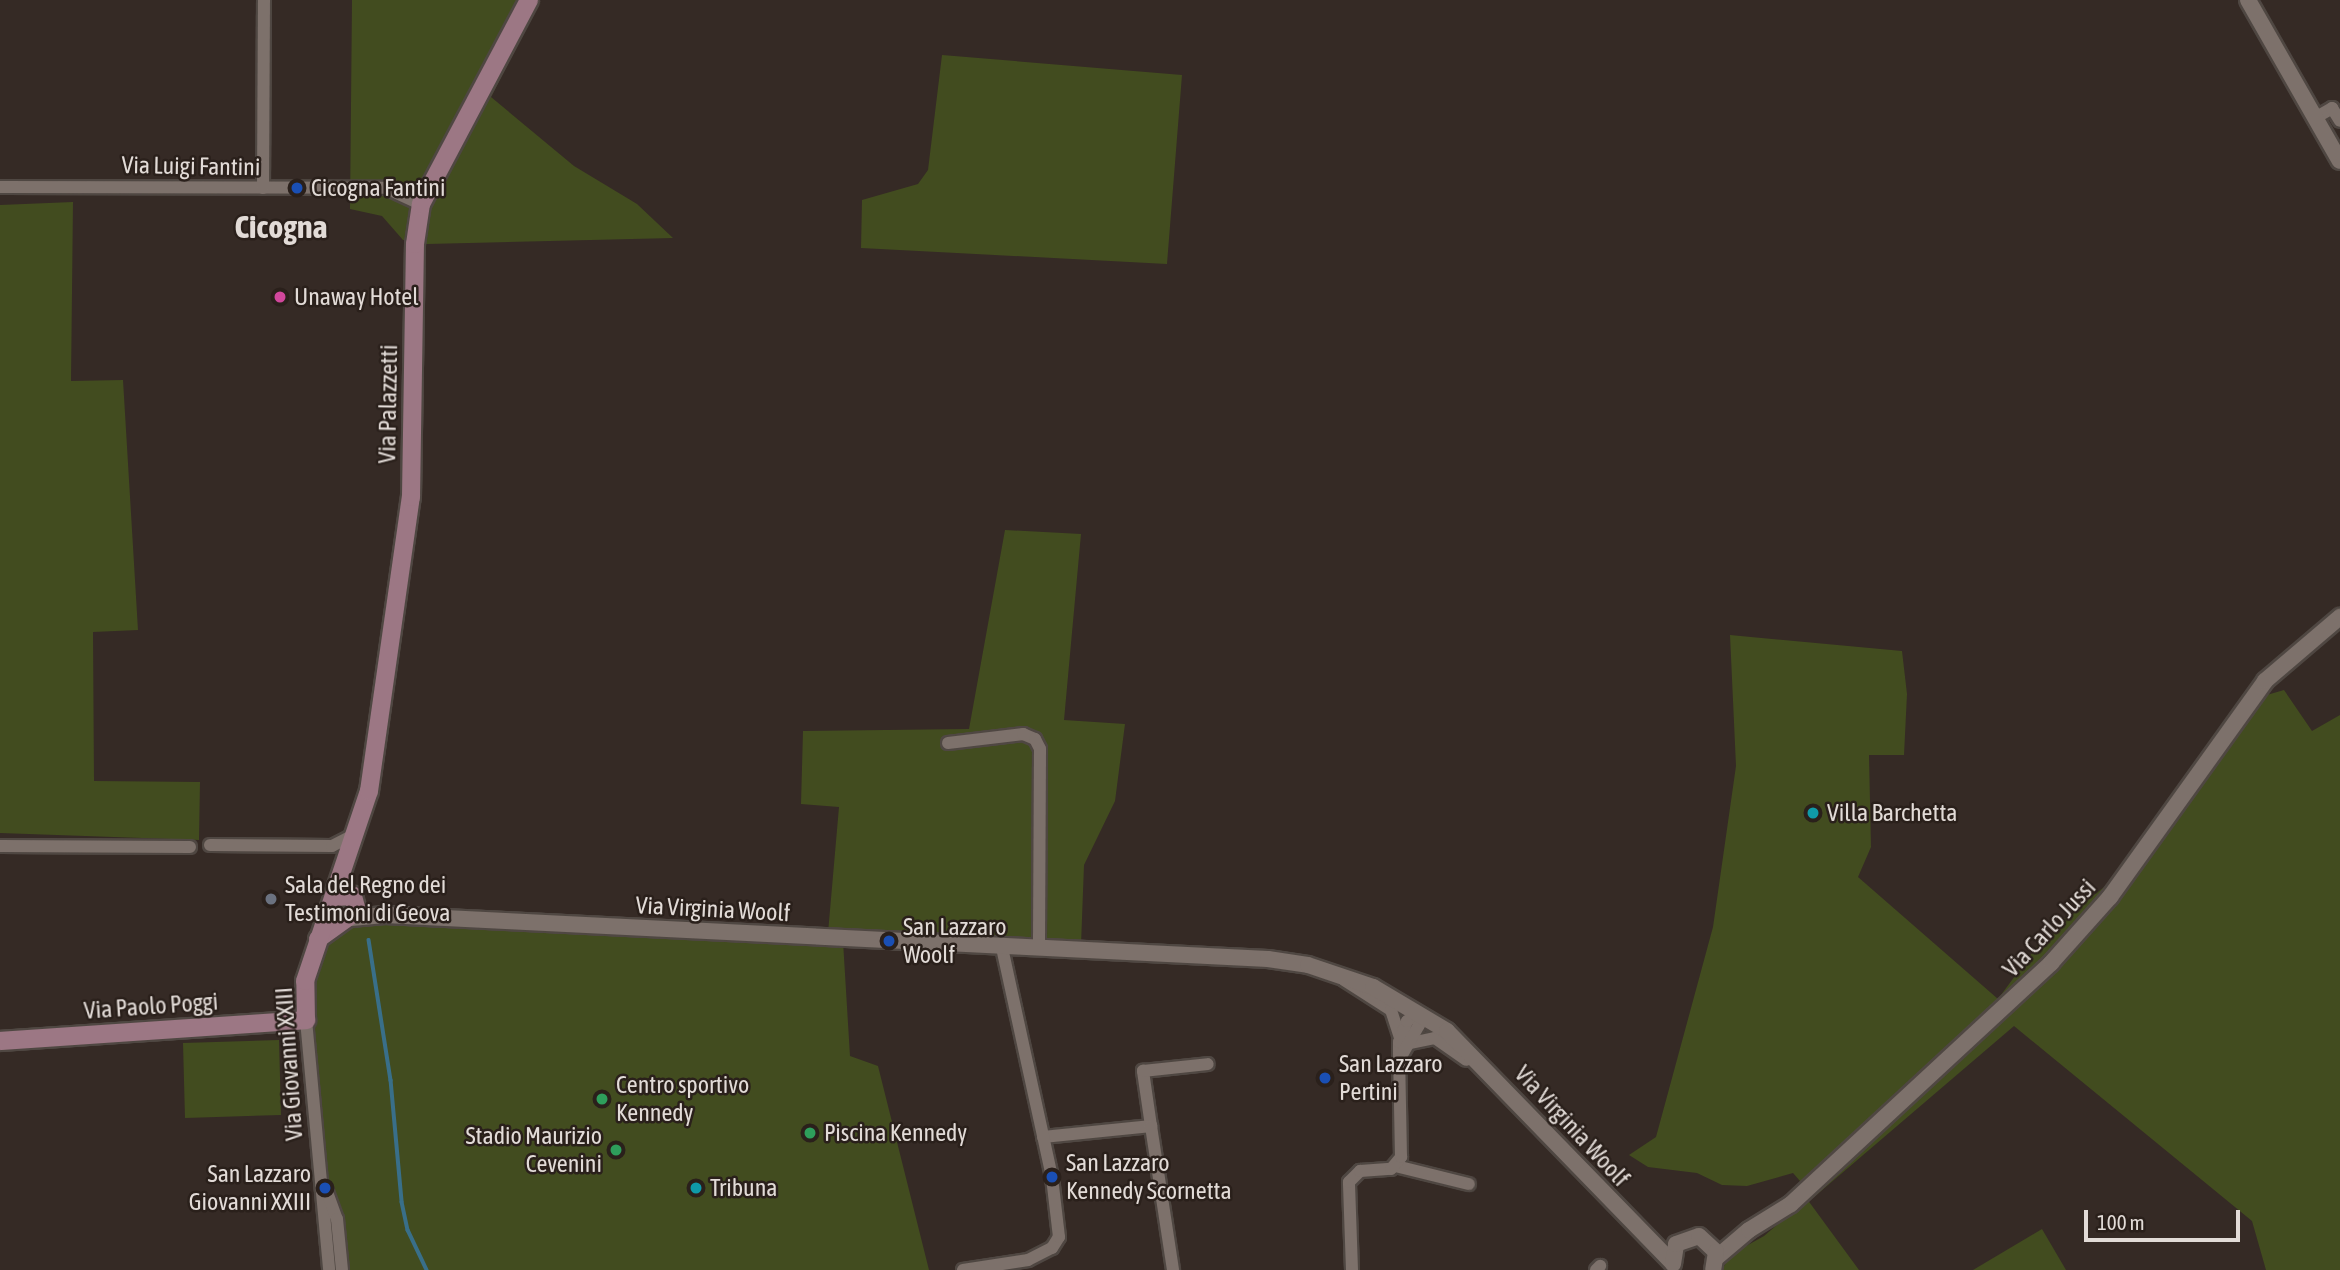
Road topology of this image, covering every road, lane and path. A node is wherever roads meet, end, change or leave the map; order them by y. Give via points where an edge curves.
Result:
1 (264, 0) edge
2 (529, 0) edge
3 (2249, 0) edge
4 (2315, 118) junction
5 (2340, 121) edge
6 (2339, 155) edge
7 (0, 187) edge
8 (263, 188) junction
9 (421, 204) junction
10 (2340, 617) edge
11 (948, 743) dead end
12 (358, 832) junction
13 (210, 845) dead end
14 (0, 846) edge
15 (332, 846) junction
16 (190, 847) dead end
17 (348, 861) junction
18 (345, 907) junction
19 (1002, 947) junction
20 (1039, 948) junction
21 (1339, 975) junction
22 (1419, 1013) junction
23 (306, 1020) junction
24 (0, 1041) edge
25 (1403, 1041) junction
26 (1208, 1064) dead end
27 (1487, 1068) junction
28 (1151, 1126) junction
29 (1043, 1136) junction
30 (1396, 1166) junction
31 (1469, 1184) dead end
32 (325, 1188) junction
33 (1624, 1214) junction
34 (1749, 1230) junction
35 (1698, 1238) junction
36 (1714, 1264) edge
37 (1674, 1268) edge
38 (996, 1269) edge
39 (329, 1270) edge
40 (342, 1270) edge
41 (963, 1270) edge
42 (1173, 1270) edge
43 (1352, 1270) edge

1 - 8 street
2 - 9 main road, Via Palazzetti
3 - 4 street
4 - 5 street via 2332,108
4 - 6 street
7 - 8 street, Via Luigi Fantini
8 - 9 street, Via Luigi Fantini via 386,188
9 - 12 main road, Via Palazzetti via 415,244 411,497 369,791
10 - 34 street, Via Carlo Jussi via 2265,681 2110,897 2051,963 1791,1204
11 - 20 street via 1023,734 1035,739 1040,749
12 - 15 street
12 - 17 main road, Via Palazzetti
12 - 18 main road, Via Palazzetti
13 - 15 street
14 - 16 street
15 - 17 street
17 - 18 main road, Via Palazzetti
18 - 19 street, Via Virginia Woolf via 385,915
18 - 23 main road, Via Giovanni XXIII via 318,939 305,981
19 - 20 street, Via Virginia Woolf
19 - 29 street
20 - 21 street, Via Virginia Woolf via 1268,959
21 - 22 street, Via Virginia Woolf
21 - 25 street, Via Virginia Woolf via 1391,1010
22 - 25 street via 1410,1017
22 - 27 street, Via Virginia Woolf via 1447,1031
23 - 24 main road, Via Paolo Poggi
23 - 32 street, Via Giovanni XXIII
25 - 27 street, Via Virginia Woolf via 1435,1038 1469,1062
25 - 30 street via 1399,1060 1401,1157
26 - 28 street via 1143,1071
27 - 33 street, Via Virginia Woolf
28 - 29 street
28 - 42 street
29 - 38 street via 1059,1237 1039,1256
30 - 31 street
30 - 43 street via 1360,1171 1349,1182
32 - 39 street, Via Giovanni XXIII
32 - 40 street, Via Giovanni XXIII via 337,1220
33 - 35 street, Via Virginia Woolf via 1661,1233
33 - 37 street, Via Virginia Woolf via 1658,1243
34 - 35 street, Via Carlo Jussi
34 - 36 street, Via Carlo Jussi
35 - 36 street
35 - 37 street via 1676,1244
38 - 41 street

